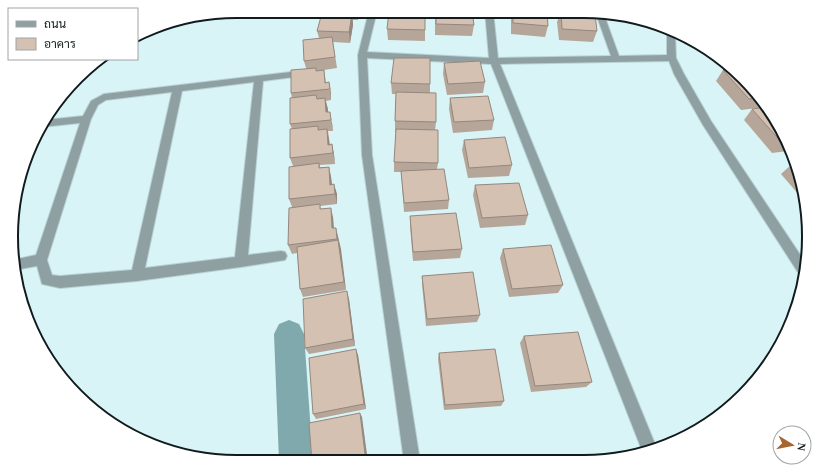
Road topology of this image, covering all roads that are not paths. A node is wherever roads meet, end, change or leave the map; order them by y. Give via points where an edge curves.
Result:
1 (371, 18) edge
2 (489, 18) edge
3 (601, 18) edge
4 (670, 36) edge
5 (362, 54) junction
6 (672, 58) junction
7 (616, 59) junction
8 (494, 61) junction
9 (291, 75) edge
10 (259, 79) junction
11 (178, 88) junction
12 (86, 119) junction
13 (50, 123) edge
14 (281, 256) dead end
15 (41, 260) junction
16 (241, 262) junction
17 (20, 264) edge
18 (800, 265) edge
19 (137, 275) junction
20 (648, 445) edge
21 (411, 455) edge

1 - 5 street
2 - 8 street
3 - 7 street
4 - 6 street
5 - 8 street
5 - 21 street via 367,155
6 - 7 street
6 - 18 street via 678,74 707,123
7 - 8 street
8 - 20 street
9 - 10 street
10 - 11 street
10 - 16 street
11 - 12 street via 104,97 94,103
11 - 19 street
12 - 13 street
12 - 15 street
14 - 16 street
15 - 17 street
15 - 19 street via 47,280 60,282
16 - 19 street

